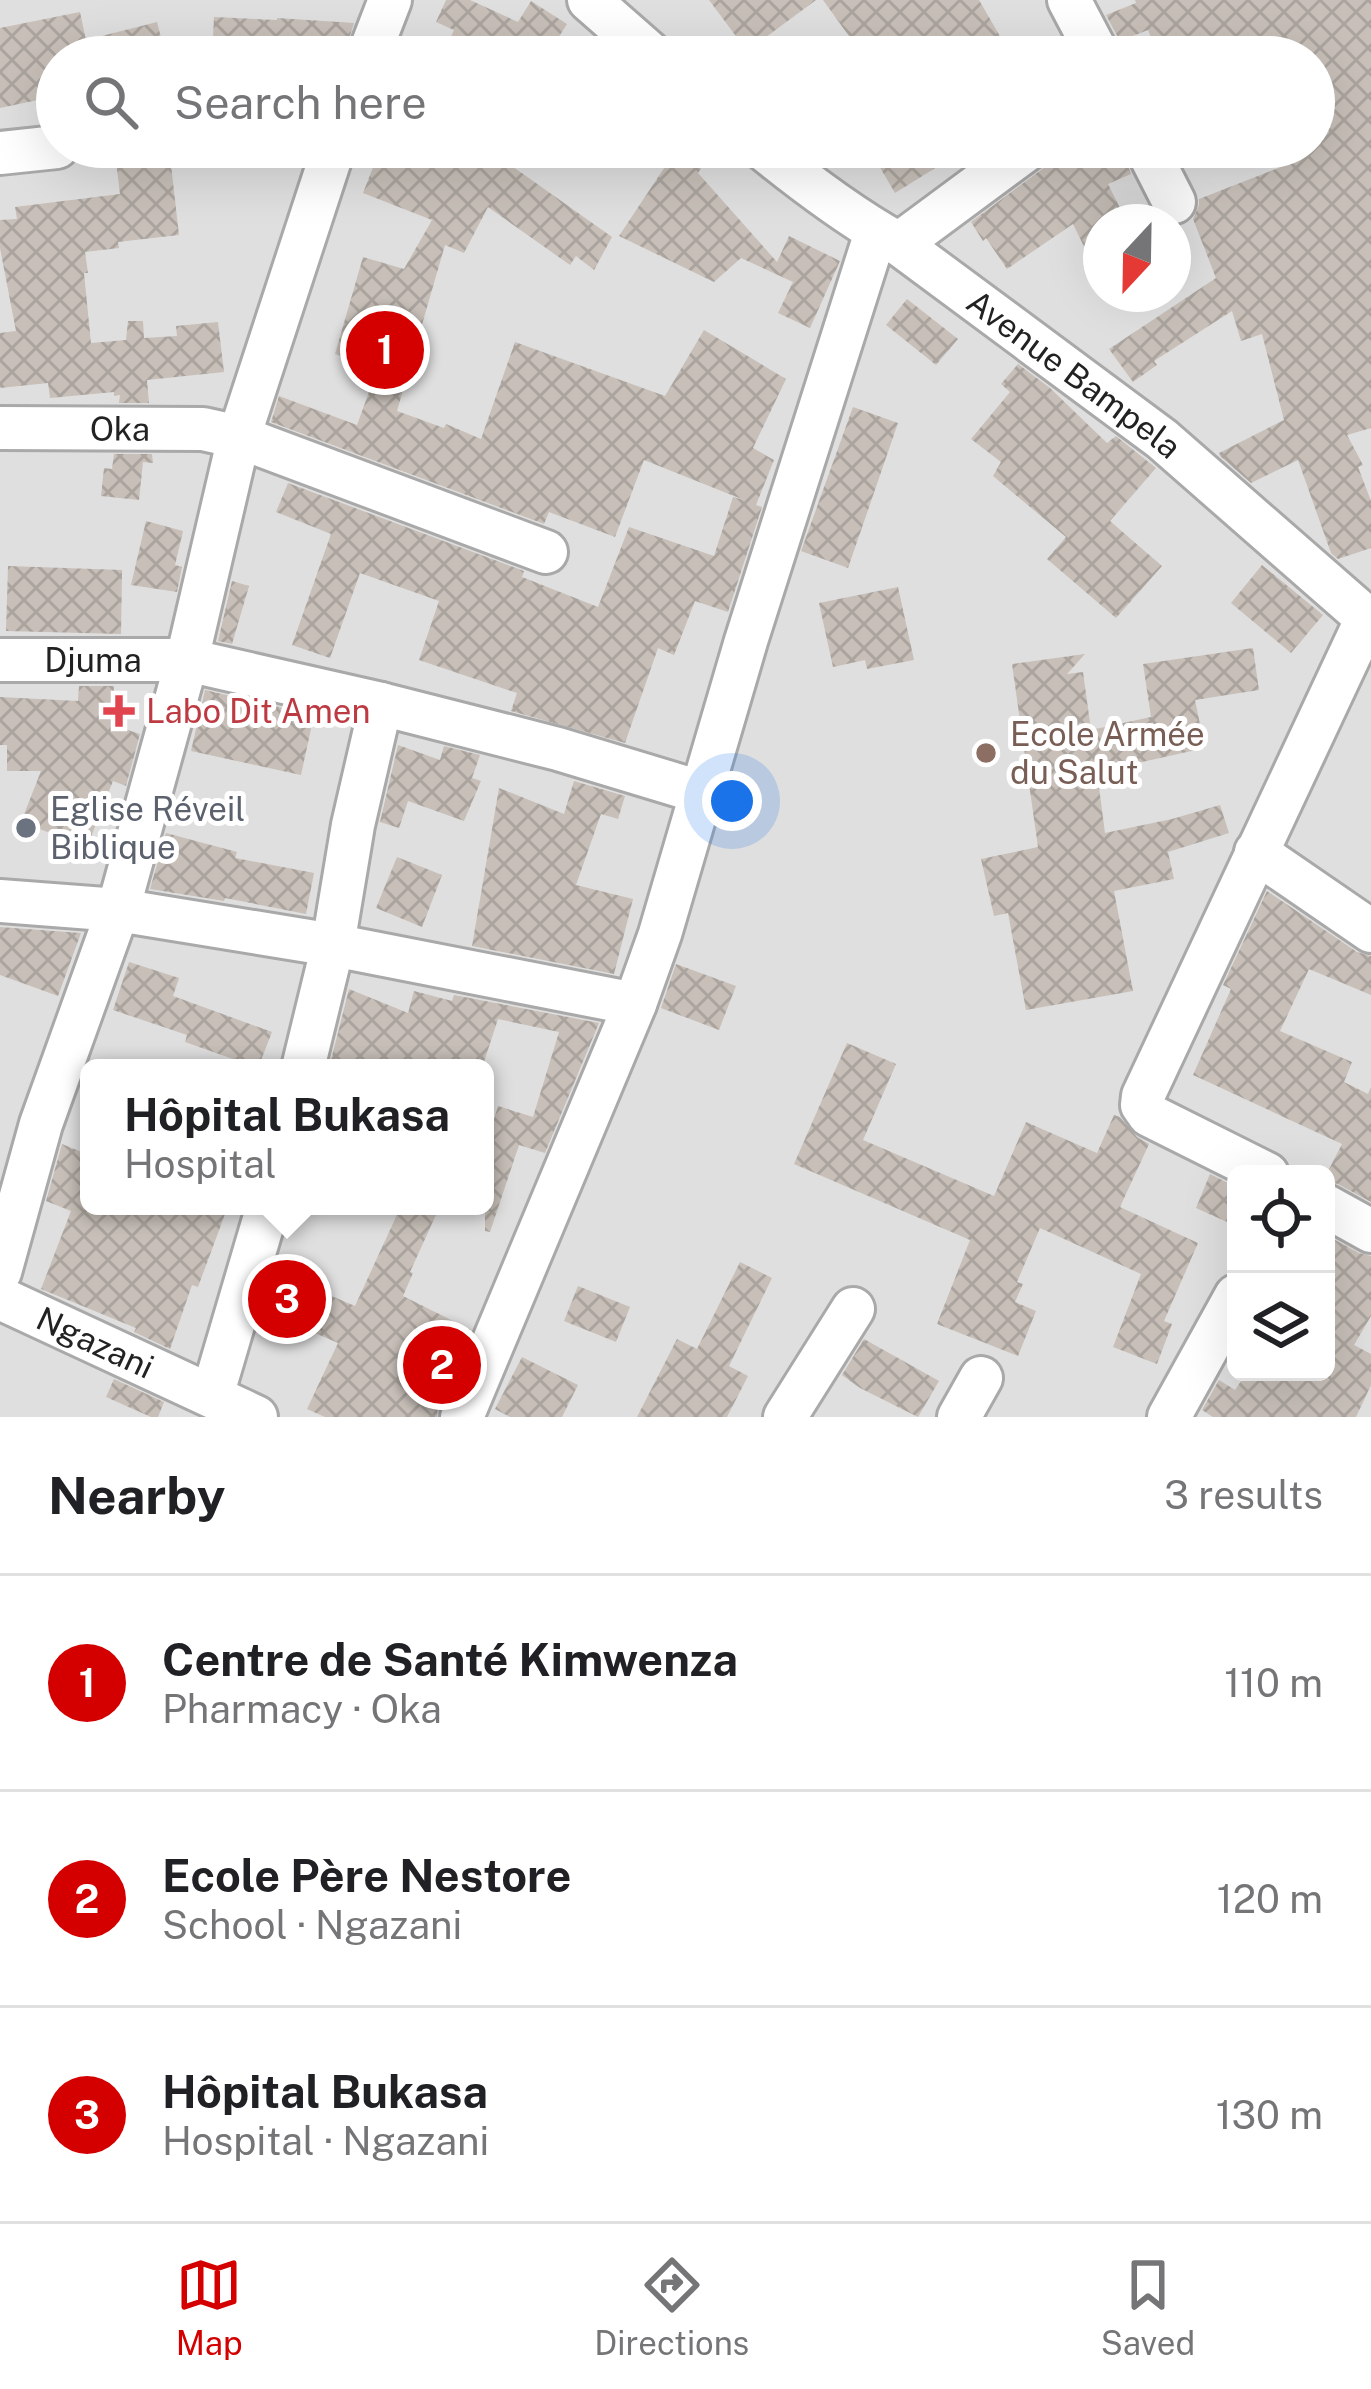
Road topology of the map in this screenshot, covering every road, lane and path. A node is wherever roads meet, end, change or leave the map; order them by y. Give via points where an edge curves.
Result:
1 (390, 0) edge
2 (589, 0) edge
3 (1069, 0) edge
4 (376, 36) edge
5 (630, 36) edge
6 (1088, 36) edge
7 (36, 149) edge
8 (0, 153) edge
9 (327, 168) edge
10 (787, 168) edge
11 (997, 168) edge
12 (1157, 168) edge
13 (1174, 202) dead end
14 (887, 238) junction
15 (0, 428) edge
16 (239, 437) junction
17 (546, 552) dead end
18 (1369, 620) edge
19 (0, 660) edge
20 (187, 660) junction
21 (381, 704) junction
22 (700, 792) junction
23 (1256, 851) junction
24 (0, 901) edge
25 (118, 910) junction
26 (1371, 931) edge
27 (333, 945) junction
28 (635, 1004) junction
29 (305, 1059) edge
30 (20, 1122) edge
31 (1249, 1165) edge
32 (1335, 1211) edge
33 (265, 1215) edge
34 (1371, 1231) edge
35 (0, 1272) edge
36 (0, 1298) edge
37 (854, 1309) dead end
38 (1227, 1312) edge
39 (981, 1378) dead end
40 (196, 1401) edge
41 (256, 1417) edge
42 (462, 1417) edge
43 (785, 1417) edge
44 (958, 1417) edge
45 (1169, 1417) edge

1 - 4 street
2 - 5 street
3 - 6 street
7 - 8 street
9 - 16 street
10 - 14 street, Avenue Bampela
11 - 14 street
12 - 13 street
14 - 18 street, Avenue Bampela via 1162,439
14 - 22 street
15 - 16 street, Oka via 203,429
16 - 17 street, Oka
16 - 20 street
18 - 23 street
19 - 20 street, Djuma
20 - 21 street, Djuma
20 - 25 street
21 - 22 street, Djuma
21 - 27 street
22 - 28 street
23 - 26 street
23 - 31 street via 1142,1106
24 - 25 street
25 - 27 street
25 - 30 street
27 - 28 street
27 - 29 street
28 - 42 street
30 - 35 street
32 - 34 street
33 - 40 street
36 - 40 street, Ngazani
37 - 43 street
38 - 45 street
39 - 44 street
40 - 41 street, Ngazani

